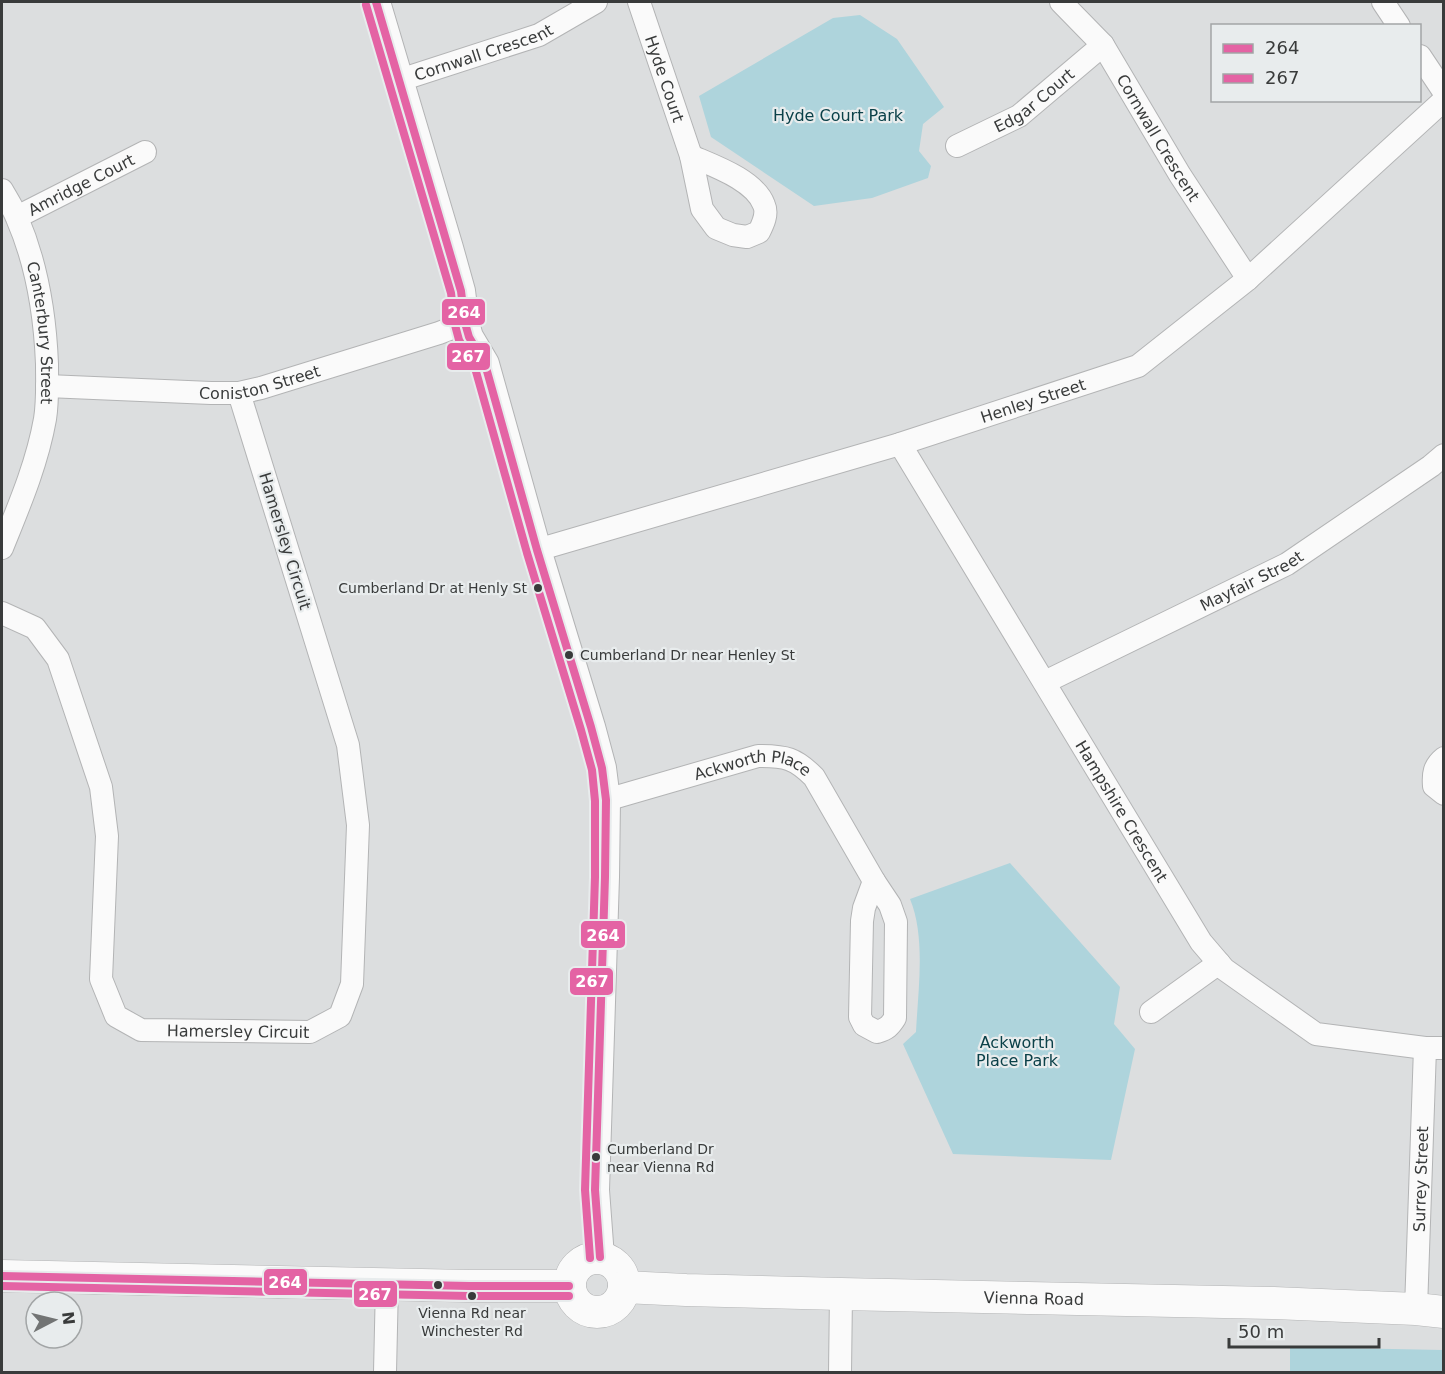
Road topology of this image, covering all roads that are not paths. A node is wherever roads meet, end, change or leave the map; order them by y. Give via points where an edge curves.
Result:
1 (376, 2) edge
2 (596, 2) edge
3 (639, 2) edge
4 (1061, 2) edge
5 (1383, 2) edge
6 (1398, 24) edge
7 (1103, 45) junction
8 (1421, 59) edge
9 (400, 80) junction
10 (1443, 92) edge
11 (1443, 100) edge
12 (957, 146) dead end
13 (145, 152) dead end
14 (691, 156) dead end
15 (2, 190) edge
16 (17, 217) junction
17 (1248, 279) junction
18 (465, 323) junction
19 (47, 386) junction
20 (239, 393) junction
21 (900, 444) junction
22 (1439, 467) edge
23 (2, 548) edge
24 (537, 550) junction
25 (2, 613) edge
26 (1045, 682) junction
27 (1443, 758) edge
28 (1443, 794) edge
29 (606, 800) junction
30 (874, 881) junction
31 (1219, 963) junction
32 (1151, 1012) dead end
33 (1434, 1048) edge
34 (600, 1257) junction
35 (2, 1276) edge
36 (387, 1284) junction
37 (569, 1286) junction
38 (624, 1287) junction
39 (841, 1294) junction
40 (1430, 1310) edge
41 (385, 1372) edge
42 (840, 1372) edge

1 - 9 street
2 - 9 street, Cornwall Crescent via 539,35
3 - 14 street, Hyde Court
4 - 7 street, Cornwall Crescent
5 - 6 street
7 - 12 street, Edgar Court via 1019,116
7 - 17 street, Cornwall Crescent
8 - 10 street
9 - 18 street via 461,291
11 - 17 street, Henley Street
13 - 16 street, Amridge Court
15 - 16 street, Canterbury Street
16 - 19 street, Canterbury Street via 39,287
17 - 21 street, Henley Street via 1138,366
18 - 20 street, Coniston Street
18 - 24 street via 485,364
19 - 20 street, Coniston Street
19 - 23 street, Canterbury Street via 36,459
20 - 25 street, Hamersley Circuit via 348,745 358,825 352,984 340,1016 310,1032 141,1030 116,1016 101,979 107,836 101,787 58,658 35,628
21 - 24 street, Henley Street
21 - 26 street, Hampshire Crescent
22 - 26 street, Mayfair Street via 1287,564
24 - 29 street via 591,727
26 - 31 street, Hampshire Crescent via 1201,942
27 - 28 street via 1433,774 1434,786
29 - 30 street, Ackworth Place via 759,756 789,759 814,777
29 - 34 street via 595,1190
30 - 30 street, Ackworth Place via 896,922 895,1018 885,1030 877,1032 864,1025 860,1017 862,921
31 - 32 street
31 - 33 street, Hampshire Crescent via 1316,1034
33 - 40 street, Surrey Street
34 - 37 main road via 590,1258 575,1268
34 - 38 main road via 615,1264
35 - 36 main road
36 - 37 main road
36 - 41 street
37 - 38 main road via 576,1303 591,1312 610,1309 622,1296
38 - 39 main road, Vienna Road
39 - 40 main road, Vienna Road
39 - 42 street

